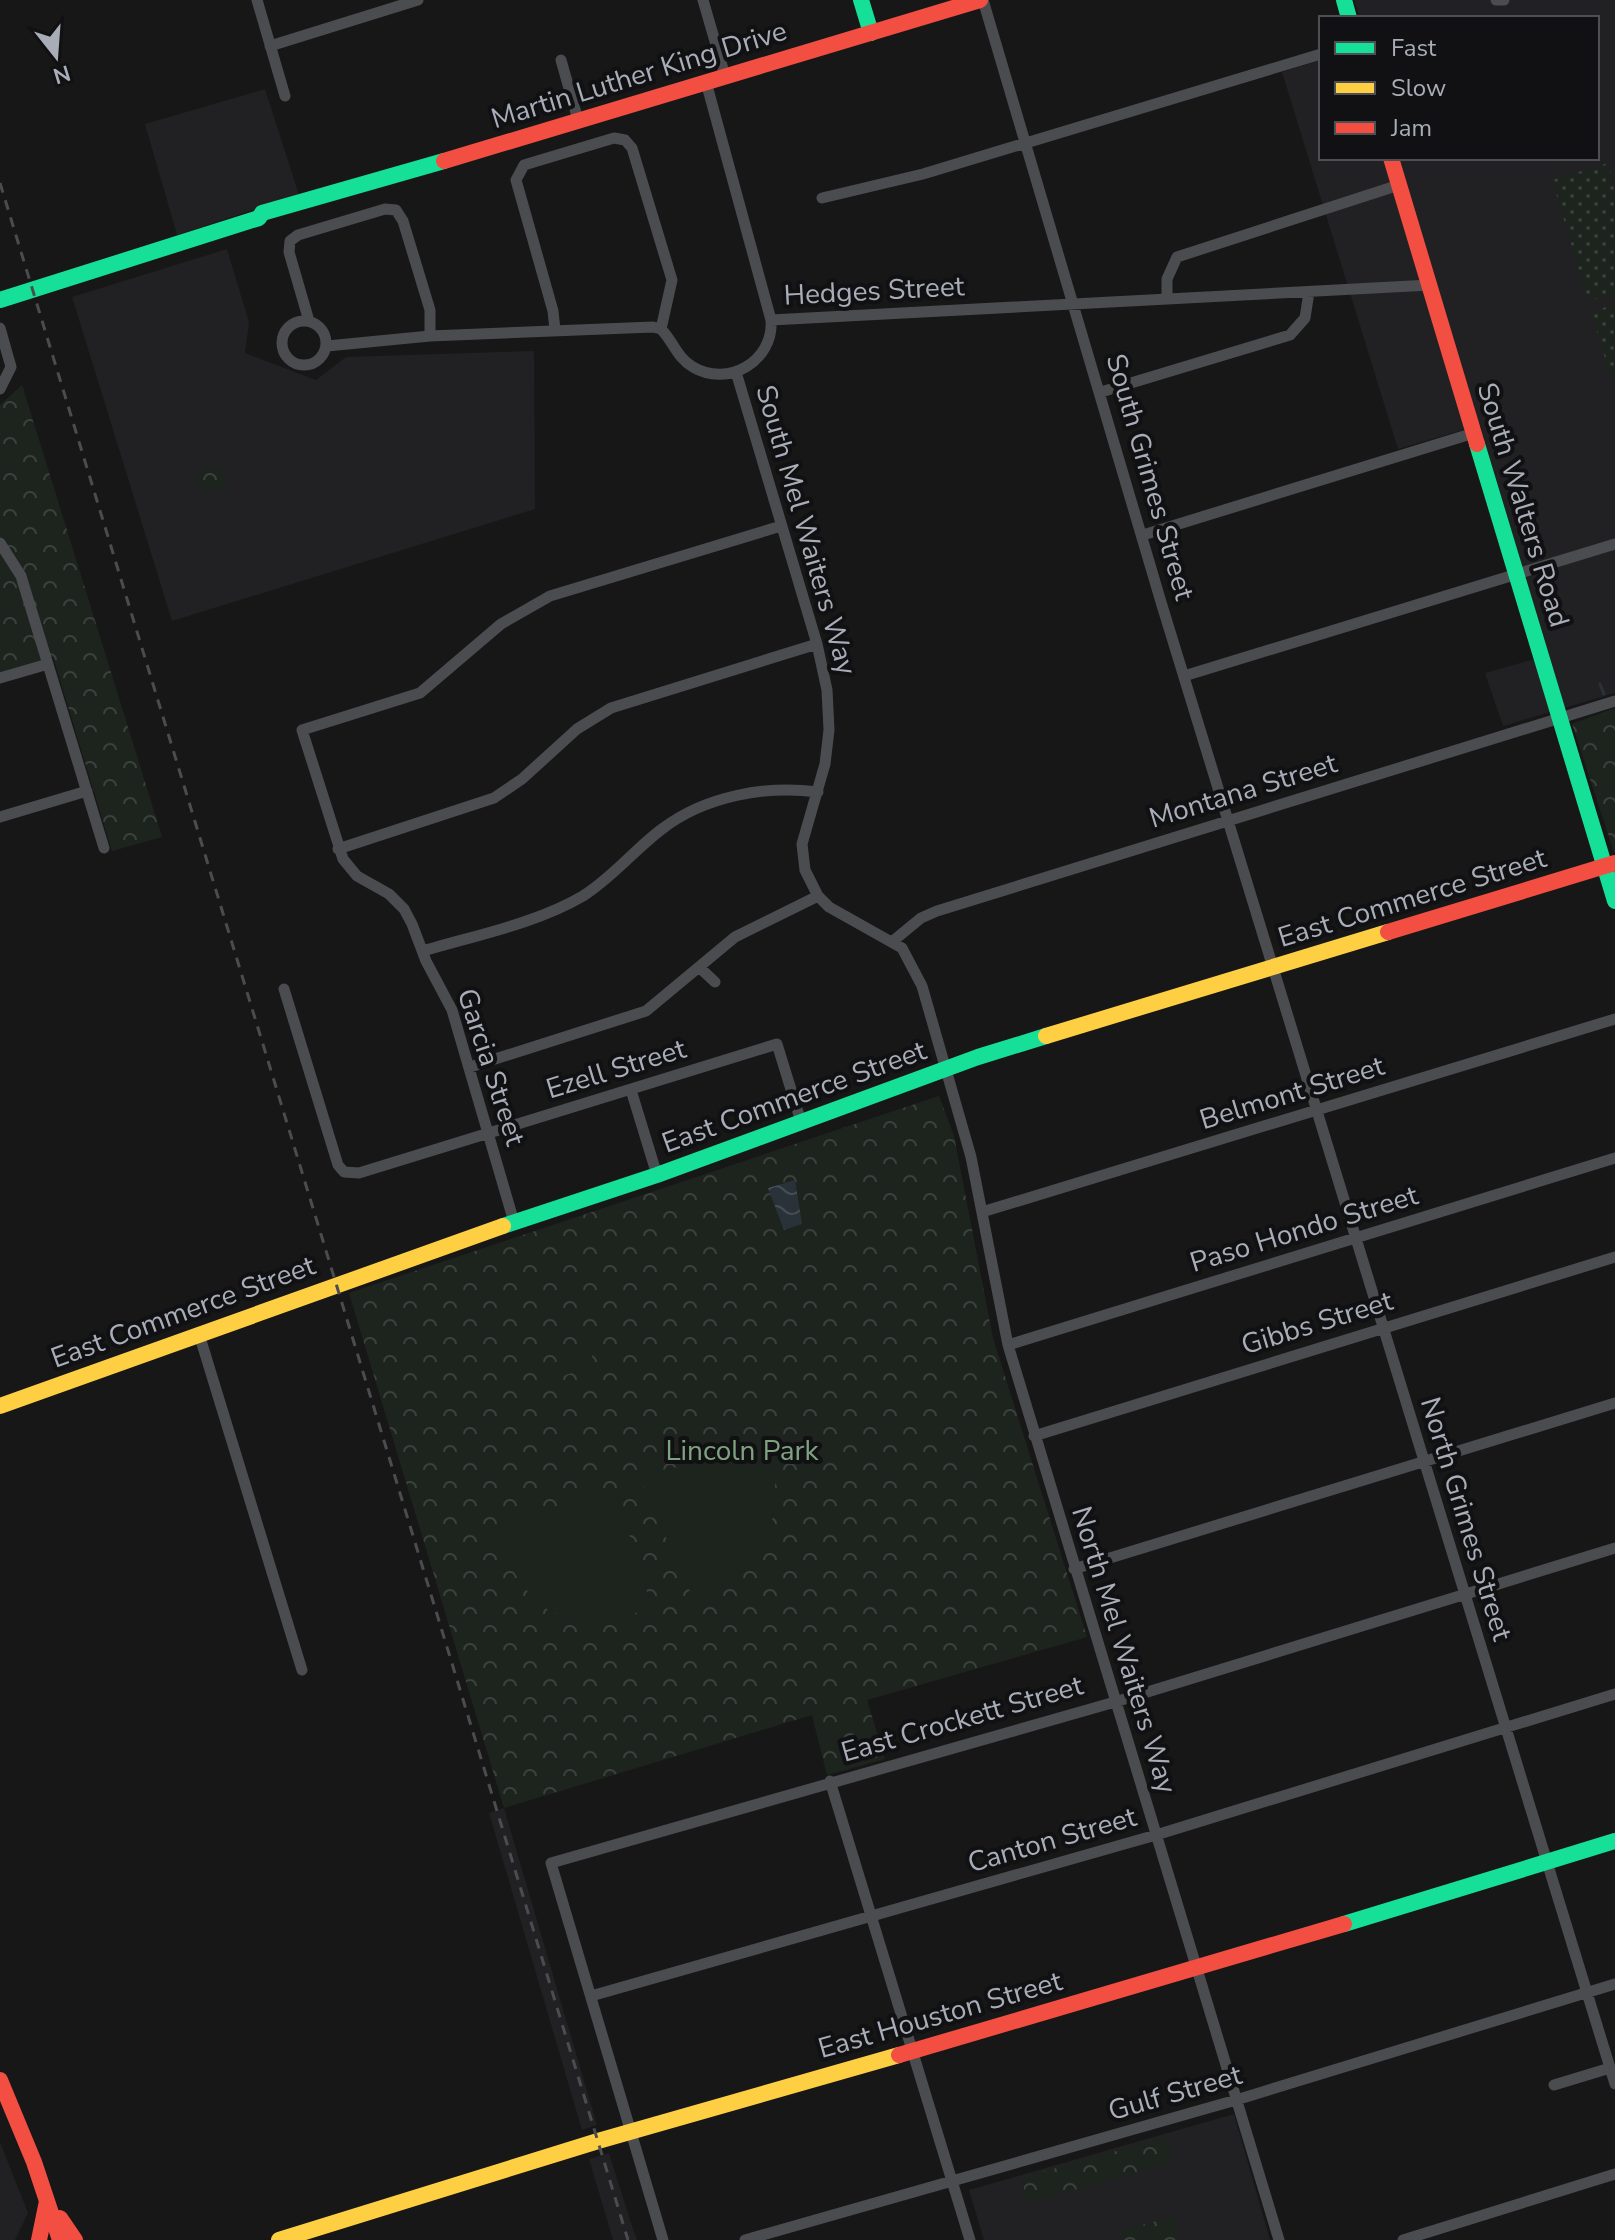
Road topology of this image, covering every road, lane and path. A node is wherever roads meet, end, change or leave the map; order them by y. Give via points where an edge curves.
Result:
1 (257, 0) edge
2 (418, 0) edge
3 (703, 0) edge
4 (861, 0) edge
5 (981, 0) edge
6 (1496, 0) edge
7 (1504, 0) edge
8 (871, 33) junction
9 (270, 46) junction
10 (1319, 55) edge
11 (561, 60) dead end
12 (725, 76) junction
13 (706, 82) junction
14 (285, 96) dead end
15 (578, 120) junction
16 (1024, 142) junction
17 (1392, 160) edge
18 (1399, 185) junction
19 (822, 198) dead end
20 (1430, 285) junction
21 (1309, 292) junction
22 (1167, 297) junction
23 (0, 300) edge
24 (1076, 305) junction
25 (771, 320) junction
26 (309, 321) junction
27 (0, 328) edge
28 (661, 329) junction
29 (555, 330) junction
30 (430, 336) junction
31 (327, 346) junction
32 (736, 372) junction
33 (0, 389) edge
34 (1101, 392) junction
35 (1474, 433) junction
36 (781, 526) junction
37 (1143, 535) junction
38 (0, 543) edge
39 (1615, 544) edge
40 (1517, 576) junction
41 (817, 644) junction
42 (48, 664) junction
43 (1184, 676) junction
44 (0, 678) edge
45 (1615, 701) edge
46 (1560, 718) junction
47 (87, 791) junction
48 (818, 792) junction
49 (0, 817) edge
50 (1230, 820) junction
51 (104, 848) dead end
52 (338, 849) junction
53 (1610, 864) edge
54 (818, 896) junction
55 (1615, 901) edge
56 (893, 941) junction
57 (423, 951) junction
58 (1275, 967) junction
59 (700, 968) junction
60 (715, 982) dead end
61 (284, 989) dead end
62 (1615, 1019) edge
63 (470, 1067) junction
64 (946, 1069) junction
65 (631, 1090) junction
66 (1317, 1110) junction
67 (801, 1122) junction
68 (487, 1133) junction
69 (1615, 1158) edge
70 (657, 1175) junction
71 (982, 1212) junction
72 (514, 1222) junction
73 (1355, 1238) junction
74 (1615, 1257) edge
75 (1382, 1327) junction
76 (199, 1334) junction
77 (1008, 1345) junction
78 (1615, 1403) edge
79 (0, 1406) edge
80 (1034, 1436) junction
81 (1422, 1461) junction
82 (1615, 1548) edge
83 (1074, 1569) junction
84 (1465, 1594) junction
85 (302, 1670) dead end
86 (1615, 1694) edge
87 (1115, 1702) junction
88 (1506, 1728) junction
89 (830, 1781) junction
90 (1156, 1835) junction
91 (1615, 1841) edge
92 (1547, 1862) junction
93 (871, 1916) junction
94 (1197, 1969) junction
95 (1615, 1984) edge
96 (1587, 1992) junction
97 (591, 1996) junction
98 (912, 2050) junction
99 (1610, 2068) junction
100 (0, 2080) edge
101 (1615, 2084) edge
102 (1554, 2085) dead end
103 (1236, 2100) junction
104 (631, 2131) junction
105 (1615, 2174) edge
106 (952, 2182) junction
107 (48, 2200) junction
108 (39, 2240) edge
109 (60, 2240) edge
110 (75, 2240) edge
111 (279, 2240) edge
112 (663, 2240) edge
113 (745, 2240) edge
114 (970, 2240) edge
115 (1279, 2240) edge
116 (1403, 2240) edge

1 - 9 street
2 - 9 street
3 - 12 street
4 - 8 main road
5 - 8 main road, Martin Luther King Drive
5 - 16 street, South Grimes Street
6 - 7 street
8 - 12 main road, Martin Luther King Drive
9 - 14 street
10 - 16 street
11 - 15 street
12 - 13 main road, Martin Luther King Drive
13 - 15 main road, Martin Luther King Drive
13 - 25 street
15 - 23 main road, Martin Luther King Drive via 262,213
16 - 19 street
16 - 24 street, South Grimes Street
17 - 18 main road, South Walters Road
18 - 20 main road, South Walters Road
18 - 22 street via 1177,257 1167,279
20 - 21 street, Hedges Street
20 - 35 main road, South Walters Road
21 - 22 street, Hedges Street
21 - 34 street via 1305,318 1290,335
22 - 24 street, Hedges Street
24 - 25 street, Hedges Street
24 - 34 street, South Grimes Street
25 - 32 street, Hedges Street via 764,351
26 - 30 street via 290,241 385,209 396,210 430,310
26 - 31 street via 323,330
26 - 31 street via 297,322 284,333 286,356 295,363 312,364
27 - 33 street via 11,367
28 - 29 street
28 - 29 street via 672,280 632,148 614,138 518,170 516,180
28 - 32 street via 692,367 713,375
29 - 30 street
30 - 31 street
32 - 36 street, South Mel Waiters Way
34 - 37 street, South Grimes Street
35 - 37 street
35 - 40 main road, South Walters Road
36 - 41 street, South Mel Waiters Way
36 - 52 street, Garcia Street via 550,596 501,624 420,693 302,730
37 - 43 street, South Grimes Street
38 - 42 street via 21,576
39 - 40 street
40 - 43 street
40 - 46 main road, South Walters Road
41 - 48 street, South Mel Waiters Way via 829,711
41 - 52 street via 611,708 577,729 494,798
42 - 44 street
42 - 47 street
43 - 50 street, South Grimes Street
45 - 46 street, Montana Street
46 - 50 street, Montana Street
46 - 53 main road, South Walters Road
47 - 49 street
47 - 51 street
48 - 54 street, South Mel Waiters Way via 802,857
48 - 57 street via 767,789 701,808 660,830 608,878 571,902 539,917
50 - 56 street, Montana Street via 937,911
50 - 58 street, South Grimes Street
52 - 57 street, Garcia Street via 357,876 404,909
53 - 55 main road, South Walters Road
53 - 58 main road, East Commerce Street
54 - 56 street via 843,917
54 - 59 street via 735,937
56 - 64 street via 916,969
57 - 63 street, Garcia Street via 452,1010
58 - 64 main road, East Commerce Street
58 - 66 street, North Grimes Street
59 - 60 street
59 - 63 street via 646,1011
61 - 68 street, Ezell Street via 344,1172 359,1173
62 - 66 street, Belmont Street
63 - 68 street, Garcia Street
64 - 67 main road, East Commerce Street
64 - 71 street, North Mel Waiters Way
65 - 67 street, Ezell Street via 777,1044
65 - 68 street, Ezell Street
65 - 70 street
66 - 71 street, Belmont Street
66 - 73 street, North Grimes Street
67 - 70 main road, East Commerce Street
68 - 72 street, Garcia Street
69 - 73 street, Paso Hondo Street
70 - 72 main road, East Commerce Street
71 - 77 street, North Mel Waiters Way
72 - 76 main road, East Commerce Street
73 - 75 street, North Grimes Street
73 - 77 street, Paso Hondo Street
74 - 75 street, Gibbs Street
75 - 80 street, Gibbs Street
75 - 81 street, North Grimes Street
76 - 79 main road, East Commerce Street
76 - 85 street
77 - 80 street, North Mel Waiters Way
78 - 81 street
80 - 83 street, North Mel Waiters Way
81 - 83 street
81 - 84 street, North Grimes Street
82 - 84 street, East Crockett Street
83 - 87 street, North Mel Waiters Way
84 - 87 street, East Crockett Street
84 - 88 street, North Grimes Street
86 - 88 street, Canton Street
87 - 89 street, East Crockett Street
87 - 90 street, North Mel Waiters Way
88 - 90 street, Canton Street
88 - 92 street, North Grimes Street
89 - 93 street
89 - 97 street, East Crockett Street via 551,1863
90 - 93 street, Canton Street
90 - 94 street, North Mel Waiters Way
91 - 92 main road, East Houston Street
92 - 94 main road, East Houston Street
92 - 96 street, North Grimes Street
93 - 97 street, Canton Street
93 - 98 street
94 - 98 main road, East Houston Street
94 - 103 street, North Mel Waiters Way
95 - 96 street, Gulf Street
96 - 99 street, North Grimes Street
96 - 103 street, Gulf Street
97 - 104 street
98 - 104 main road, East Houston Street
98 - 106 street
99 - 101 street, North Grimes Street
99 - 102 street
100 - 107 main road
103 - 106 street, Gulf Street
103 - 115 street, North Mel Waiters Way
104 - 111 main road, East Houston Street
104 - 112 street
105 - 116 street
106 - 113 street, Gulf Street
106 - 114 street
107 - 108 main road
107 - 109 main road
107 - 110 main road

